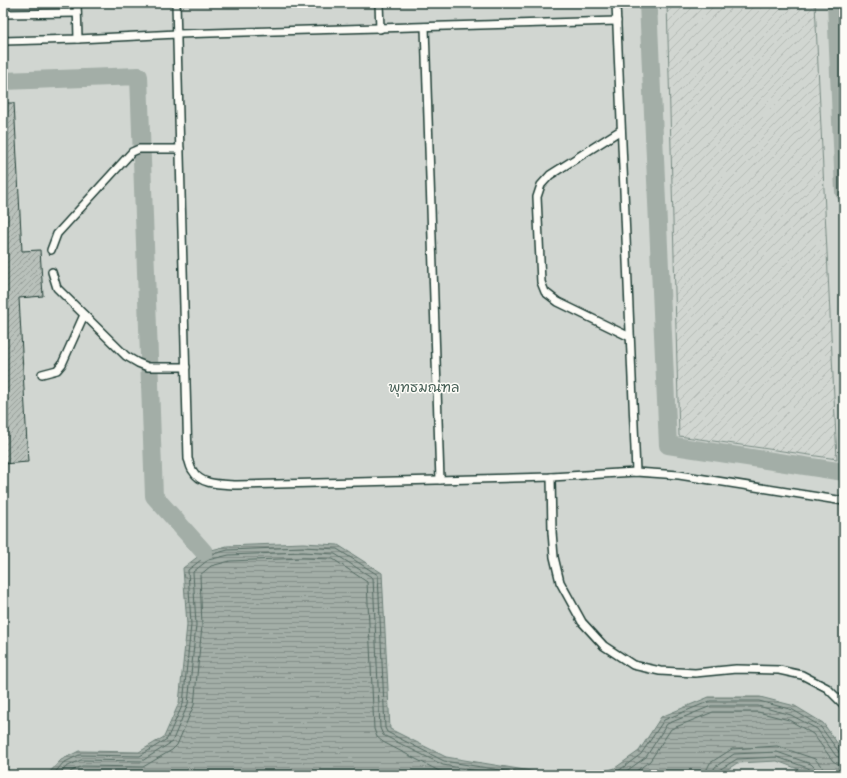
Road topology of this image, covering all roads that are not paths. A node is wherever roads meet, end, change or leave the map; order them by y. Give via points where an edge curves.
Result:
1 (77, 3) edge
2 (176, 3) edge
3 (379, 3) edge
4 (616, 3) edge
5 (77, 13) junction
6 (3, 14) edge
7 (617, 21) junction
8 (425, 27) junction
9 (380, 29) junction
10 (177, 34) junction
11 (78, 39) junction
12 (3, 41) edge
13 (622, 130) junction
14 (180, 149) junction
15 (51, 250) dead end
16 (52, 272) dead end
17 (84, 315) junction
18 (630, 337) junction
19 (186, 367) junction
20 (42, 374) dead end
21 (636, 472) junction
22 (551, 476) junction
23 (440, 480) junction
24 (844, 501) edge
25 (844, 705) edge

1 - 5 lane
2 - 10 lane
3 - 9 lane
4 - 7 lane
5 - 6 lane
5 - 11 lane
7 - 8 lane
7 - 13 lane
8 - 9 lane
8 - 23 lane
9 - 10 lane
10 - 11 lane
10 - 14 lane
11 - 12 lane
13 - 18 lane
13 - 18 lane via 550,175 541,185 537,197 540,274 545,292 558,302
14 - 15 lane via 139,149 132,152 57,234
14 - 19 lane
16 - 17 lane via 57,288
17 - 19 lane via 126,356 138,363 148,367
17 - 20 lane via 62,364 56,370
18 - 21 lane
19 - 23 lane via 188,459 200,479 212,483 237,485
21 - 22 lane
21 - 24 lane via 679,475
22 - 23 lane
22 - 25 lane via 554,557 560,582 582,622 604,646 633,664 660,671 695,673 736,669 779,670 802,675 827,688

